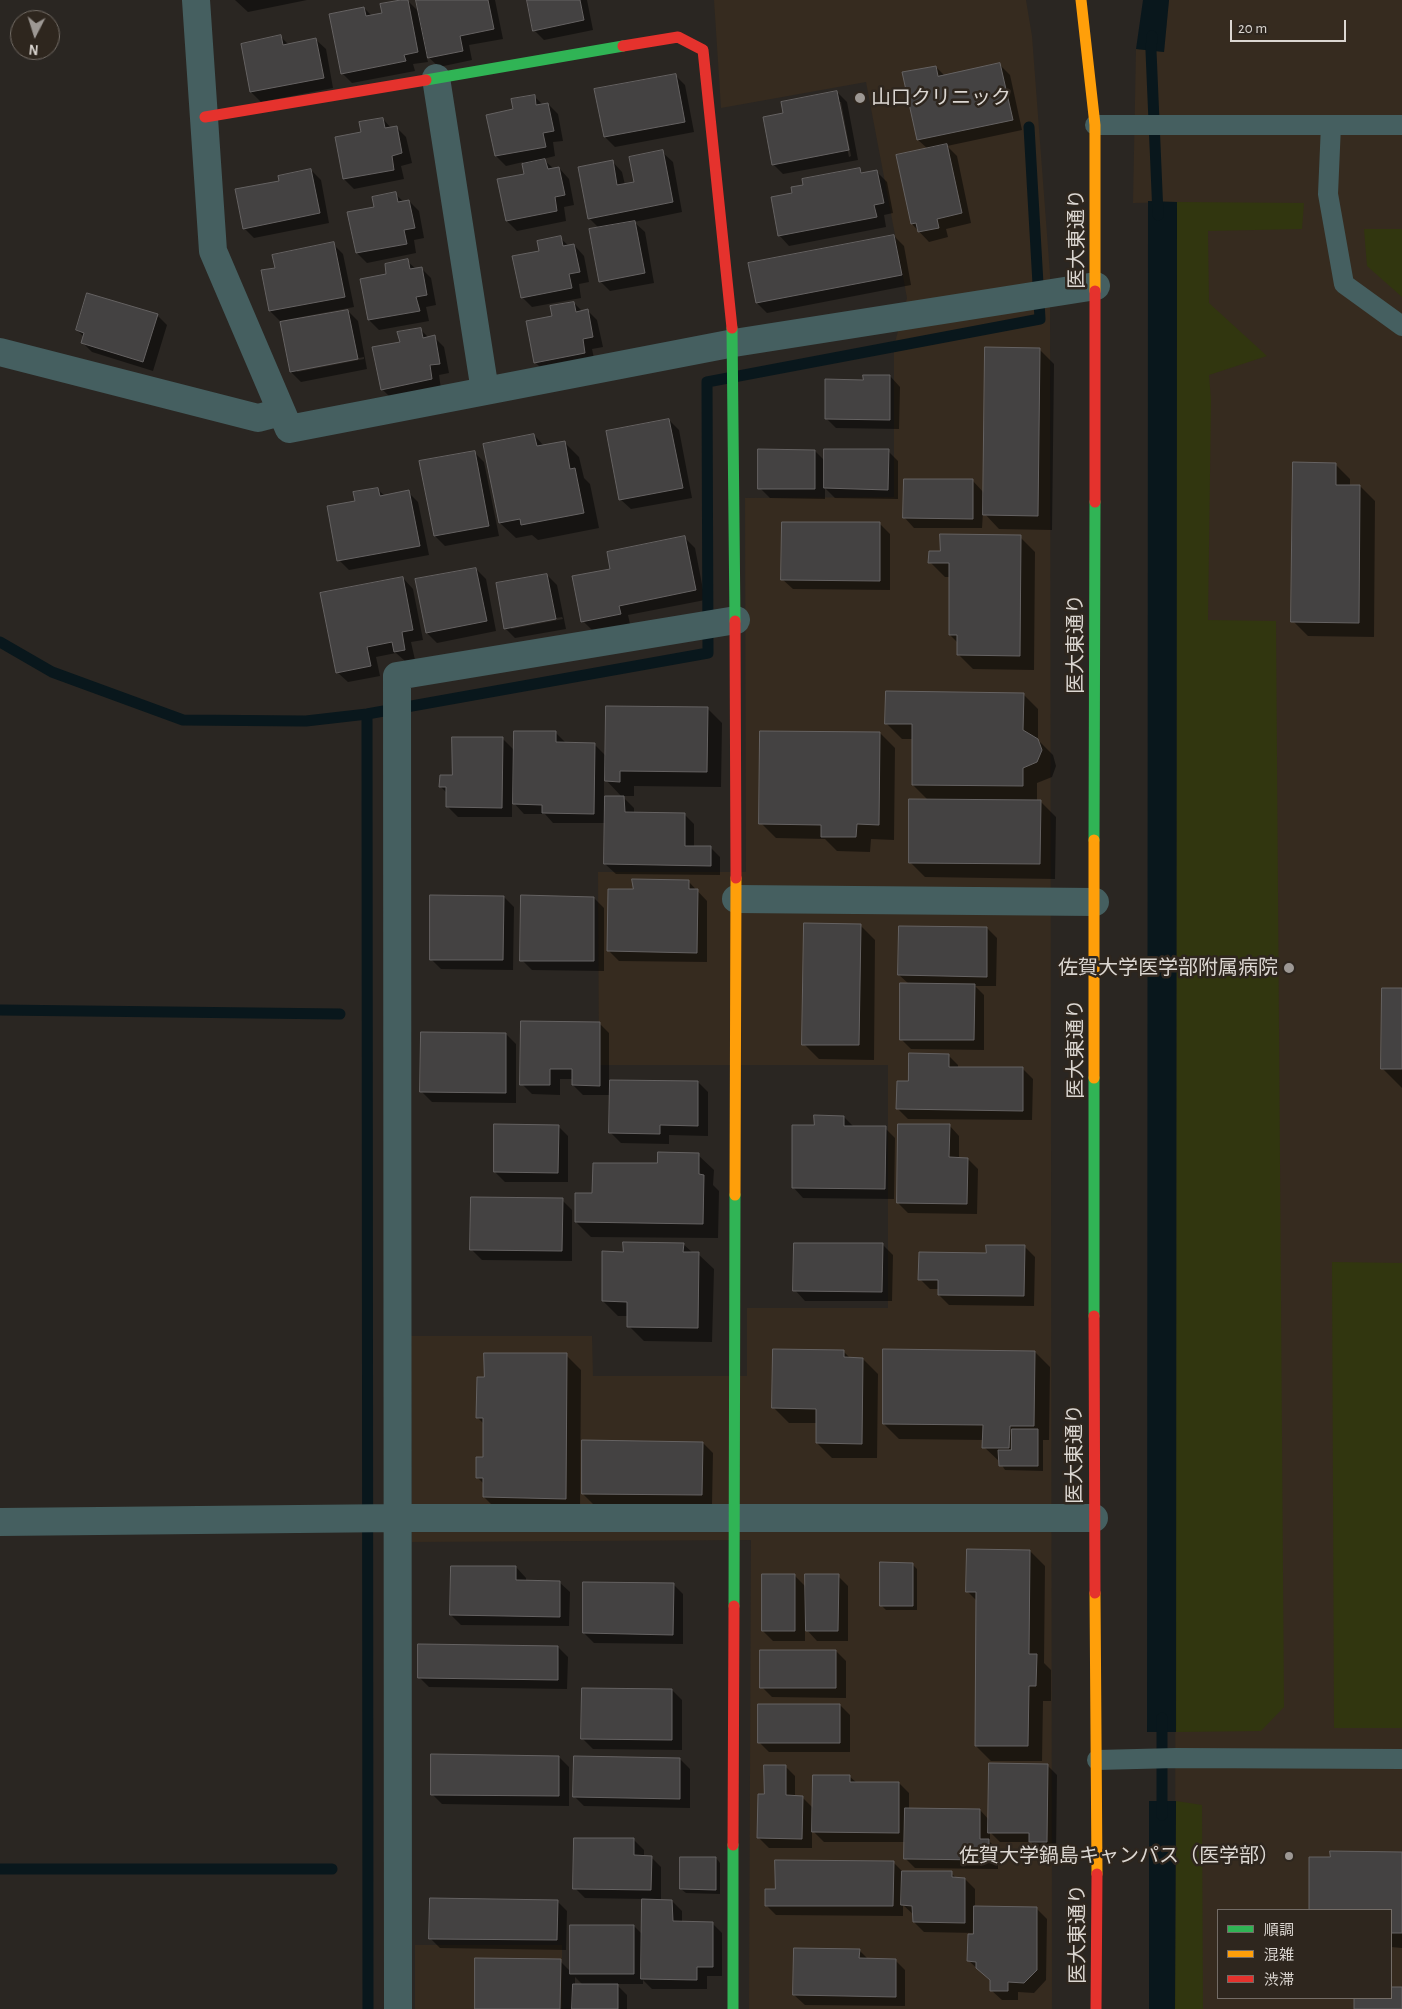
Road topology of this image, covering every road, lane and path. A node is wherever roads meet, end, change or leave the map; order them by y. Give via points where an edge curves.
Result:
1 (196, 0) edge
2 (1081, 0) edge
3 (436, 78) junction
4 (205, 117) junction
5 (1095, 125) junction
6 (1331, 125) junction
7 (1402, 125) edge
8 (1096, 286) junction
9 (1402, 326) edge
10 (734, 351) junction
11 (0, 352) edge
12 (485, 391) junction
13 (281, 412) junction
14 (730, 621) junction
15 (736, 899) junction
16 (1095, 902) junction
17 (391, 1518) junction
18 (1094, 1518) junction
19 (734, 1519) junction
20 (0, 1522) edge
21 (1402, 1759) edge
22 (1097, 1760) junction
23 (398, 2009) edge
24 (733, 2009) edge
25 (1096, 2009) edge

1 - 4 street
2 - 5 street, 医大東通り
3 - 4 street
3 - 10 street via 678,37 703,50
3 - 12 street
4 - 13 street via 213,251
5 - 6 lane
5 - 8 street, 医大東通り
6 - 7 lane
6 - 9 lane via 1328,194 1344,284
8 - 10 street
8 - 16 street, 医大東通り
10 - 12 street
10 - 14 street
11 - 13 street via 258,418
12 - 13 street via 289,429
14 - 15 street
14 - 17 street via 397,676
15 - 16 street
15 - 19 street
16 - 18 street, 医大東通り
17 - 19 street
17 - 20 street
17 - 23 street
18 - 19 street
18 - 22 street, 医大東通り
19 - 24 street
21 - 22 lane
22 - 25 street, 医大東通り

